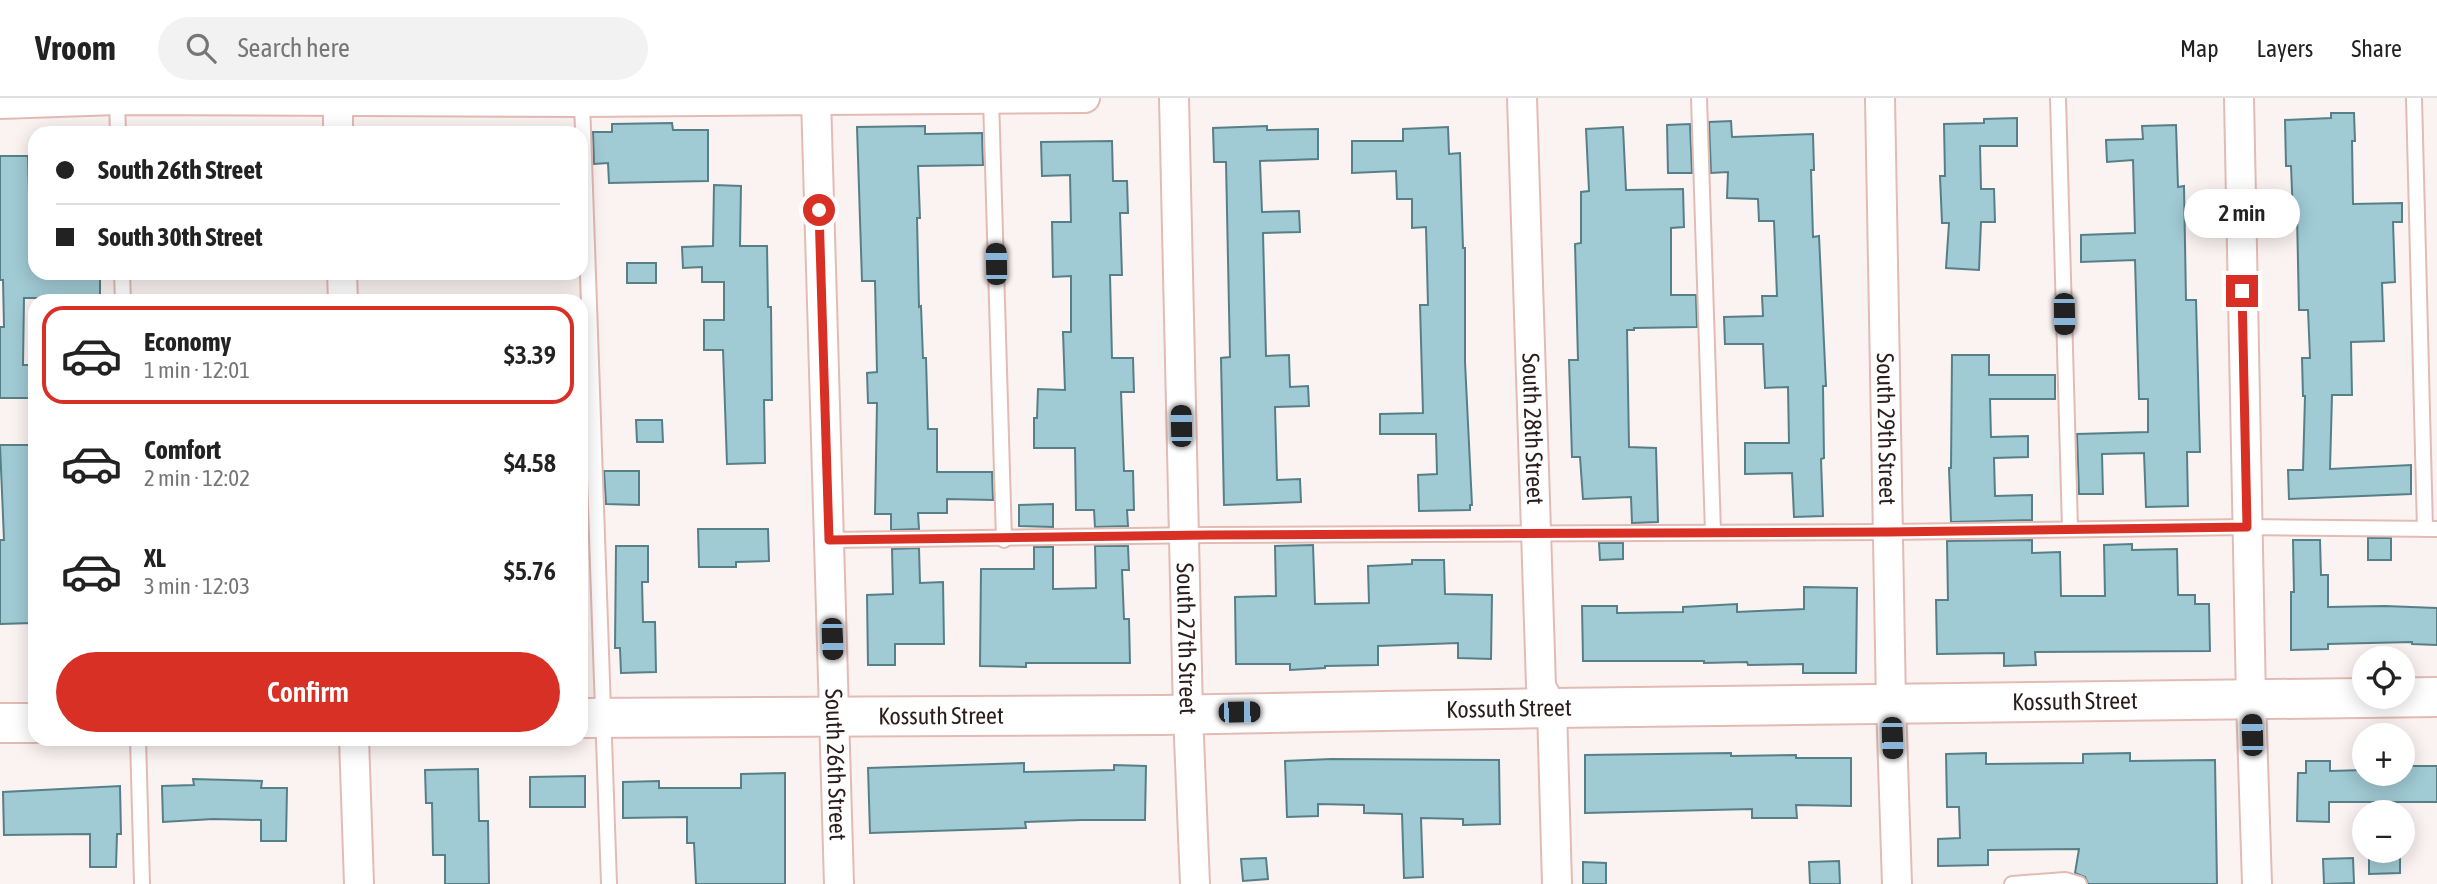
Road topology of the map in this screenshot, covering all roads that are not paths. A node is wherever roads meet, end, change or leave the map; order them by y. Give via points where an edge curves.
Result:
1 (1085, 98) edge
2 (1174, 98) edge
3 (1522, 98) edge
4 (1699, 98) edge
5 (1880, 98) edge
6 (2058, 98) edge
7 (2238, 98) edge
8 (2414, 98) edge
9 (338, 99) edge
10 (816, 99) edge
11 (991, 99) edge
12 (117, 100) junction
13 (582, 102) junction
14 (0, 104) edge
15 (118, 126) edge
16 (338, 126) edge
17 (582, 126) edge
18 (588, 438) edge
19 (2247, 527) junction
20 (2431, 529) edge
21 (2070, 530) junction
22 (1713, 532) junction
23 (1888, 532) junction
24 (1534, 533) junction
25 (1184, 535) junction
26 (829, 540) junction
27 (1004, 540) junction
28 (2437, 697) edge
29 (2251, 699) junction
30 (1891, 703) junction
31 (1552, 708) junction
32 (835, 715) junction
33 (1188, 715) junction
34 (593, 718) edge
35 (0, 723) edge
36 (28, 723) edge
37 (138, 746) edge
38 (354, 746) edge
39 (142, 884) edge
40 (359, 884) edge
41 (609, 884) edge
42 (839, 884) edge
43 (1195, 884) edge
44 (1557, 884) edge
45 (1897, 884) edge
46 (2012, 884) edge
47 (2079, 884) edge
48 (2257, 884) edge

1 - 11 street
2 - 25 street, South 27th Street
3 - 24 street, South 28th Street
4 - 22 lane
5 - 23 street, South 29th Street
6 - 21 lane
7 - 19 street
8 - 20 lane
9 - 12 street
9 - 13 street
9 - 16 street
10 - 11 street
10 - 13 street
10 - 26 street, South 26th Street
11 - 27 lane
12 - 14 street
12 - 15 lane
13 - 17 lane
18 - 34 lane
19 - 20 lane
19 - 21 lane
19 - 29 street
21 - 23 lane
22 - 23 lane
22 - 24 lane
23 - 30 street, South 29th Street
24 - 25 lane
24 - 31 street, South 28th Street via 1541,686
25 - 27 lane
25 - 33 street, South 27th Street
26 - 27 lane
26 - 32 street, South 26th Street
28 - 29 street, Kossuth Street
29 - 30 street, Kossuth Street
29 - 48 street
30 - 31 street, Kossuth Street
30 - 45 street, South 29th Street
31 - 33 street, Kossuth Street
31 - 44 street, South 28th Street
32 - 33 street, Kossuth Street
32 - 34 street, Kossuth Street
32 - 42 street, South 26th Street
33 - 43 street, South 27th Street
34 - 41 lane
35 - 36 street
37 - 39 lane
38 - 40 street
46 - 47 lane via 2065,880

